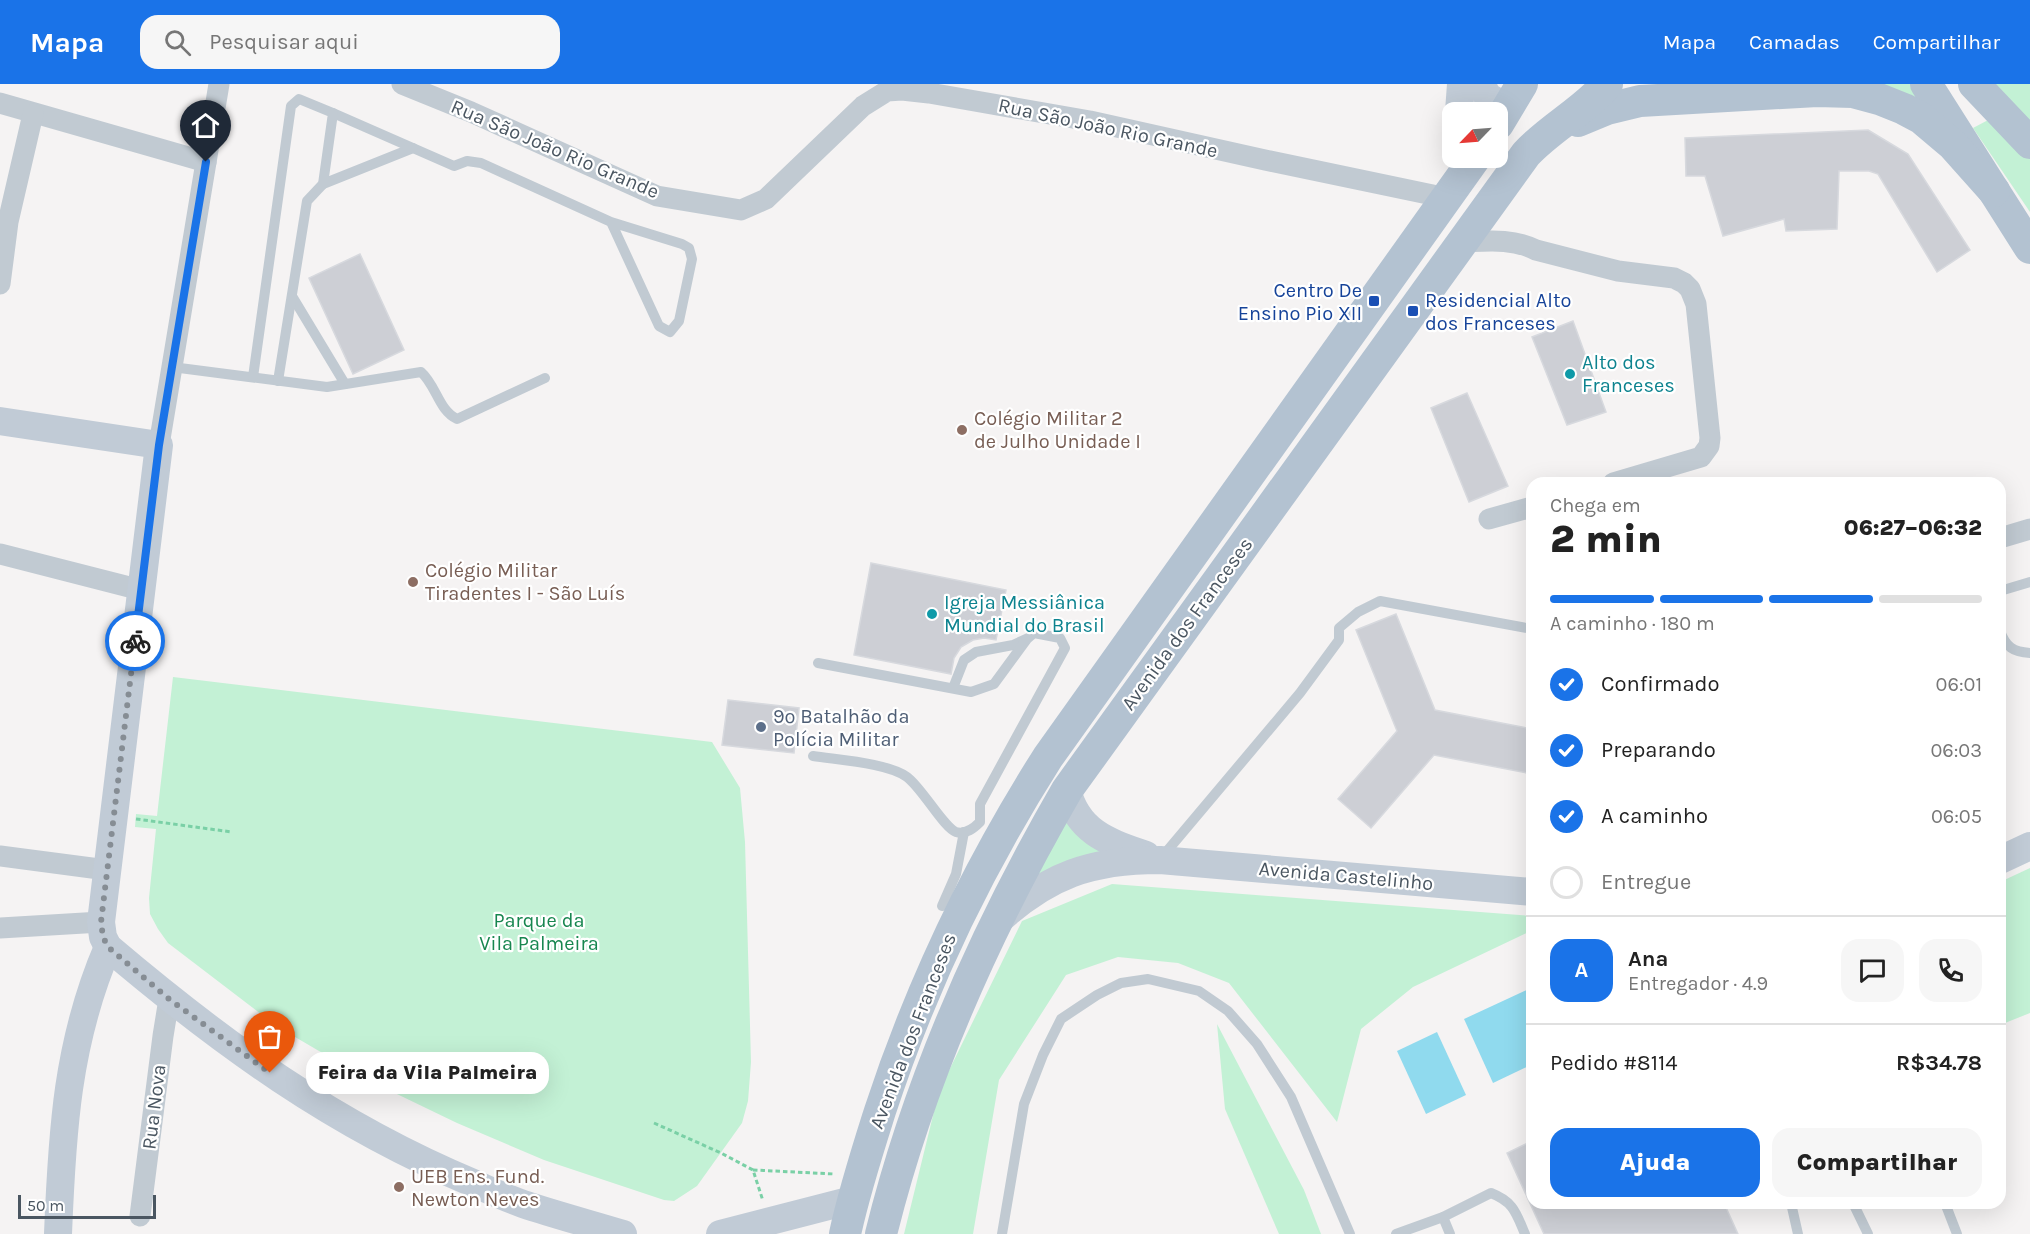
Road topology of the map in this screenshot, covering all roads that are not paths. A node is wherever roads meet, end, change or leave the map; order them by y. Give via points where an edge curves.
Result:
1 (219, 84) edge
2 (402, 84) edge
3 (1461, 84) edge
4 (1522, 84) edge
5 (1591, 84) edge
6 (1607, 84) edge
7 (1926, 84) edge
8 (1974, 84) edge
9 (1460, 102) edge
10 (1497, 102) edge
11 (0, 103) edge
12 (333, 113) junction
13 (33, 114) junction
14 (1538, 141) junction
15 (2030, 143) edge
16 (413, 148) junction
17 (206, 162) junction
18 (1462, 168) edge
19 (1465, 168) edge
20 (1453, 181) edge
21 (323, 184) junction
22 (1994, 191) junction
23 (4, 222) edge
24 (611, 222) junction
25 (2030, 248) edge
26 (1458, 249) junction
27 (0, 284) edge
28 (292, 296) junction
29 (172, 367) junction
30 (253, 378) junction
31 (545, 378) dead end
32 (279, 381) junction
33 (345, 384) junction
34 (0, 421) edge
35 (159, 445) junction
36 (1633, 477) edge
37 (1526, 509) edge
38 (1489, 519) dead end
39 (2030, 529) edge
40 (2006, 536) edge
41 (0, 554) edge
42 (2030, 582) edge
43 (2006, 589) edge
44 (141, 590) junction
45 (1526, 628) edge
46 (1026, 639) junction
47 (2006, 644) edge
48 (2030, 653) edge
49 (818, 663) dead end
50 (953, 688) junction
51 (813, 756) dead end
52 (1067, 790) junction
53 (990, 828) junction
54 (964, 832) junction
55 (2030, 846) edge
56 (0, 856) edge
57 (2006, 857) edge
58 (1160, 860) junction
59 (107, 870) junction
60 (1526, 891) edge
61 (942, 906) dead end
62 (994, 925) junction
63 (0, 928) edge
64 (105, 935) junction
65 (169, 999) junction
66 (855, 1188) junction
67 (1792, 1209) edge
68 (1856, 1209) edge
69 (1947, 1209) edge
70 (140, 1216) dead end
71 (1443, 1217) junction
72 (58, 1234) edge
73 (623, 1234) edge
74 (720, 1234) edge
75 (845, 1234) edge
76 (881, 1234) edge
77 (1002, 1234) edge
78 (1350, 1234) edge
79 (1396, 1234) edge
80 (1450, 1234) edge
81 (1525, 1234) edge
82 (1798, 1234) edge
83 (1868, 1234) edge
84 (1957, 1234) edge

1 - 17 street
2 - 20 street, Rua São João Rio Grande via 657,196 741,210 766,199 863,106 887,91 902,90 1090,121 1265,160
3 - 9 street
4 - 10 main road
5 - 14 main road
6 - 14 main road, Avenida dos Franceses
7 - 22 main road
8 - 15 main road
11 - 13 street
12 - 16 lane
12 - 21 lane
12 - 30 lane via 299,99 291,106
13 - 17 street
13 - 23 street
14 - 22 main road via 1607,109 1640,101 1853,92 1921,118 1953,145
14 - 26 main road, Avenida dos Franceses
16 - 21 lane
16 - 24 lane via 454,166 467,161 481,163
17 - 29 street
18 - 20 main road
19 - 20 main road, Avenida dos Franceses
20 - 53 main road, Avenida dos Franceses via 1048,757
21 - 28 lane via 307,201
22 - 25 main road
23 - 27 street
24 - 24 lane via 659,326 670,332 679,321 692,259 689,249
26 - 36 street via 1509,254 1536,249 1618,271 1674,278 1684,283 1696,304 1709,446 1701,457
26 - 52 main road, Avenida dos Franceses
28 - 32 lane
28 - 33 lane
29 - 30 lane
29 - 35 street
30 - 32 lane
31 - 33 lane via 456,419 448,415 430,380 421,372
32 - 33 lane via 327,387
34 - 35 street
35 - 44 street
37 - 38 street
39 - 40 street
41 - 44 street
42 - 43 lane
44 - 59 street
45 - 58 lane via 1404,604 1371,604 1339,628 1339,640 1300,693
46 - 50 lane via 976,652 964,660
46 - 50 lane via 994,684 971,692
46 - 53 lane via 1034,633 1060,638 1065,648 980,804
47 - 48 lane via 2017,652
49 - 50 lane
51 - 54 lane via 895,770 922,790 950,828
52 - 58 street, Avenida Castelinho via 1080,819 1093,832
52 - 62 main road, Avenida dos Franceses
53 - 54 lane
53 - 66 main road, Avenida dos Franceses via 963,906 889,1082
54 - 61 lane via 956,874
55 - 57 street
56 - 59 street
58 - 60 street, Avenida Castelinho
58 - 62 street, Avenida Castelinho via 1122,861 1071,873 1020,901
59 - 64 street
62 - 76 main road, Avenida dos Franceses via 921,1096
63 - 64 street
64 - 65 street
64 - 72 street via 72,1068 62,1139
65 - 70 street, Rua Nova
65 - 73 street via 285,1084 357,1127 435,1167 522,1203
66 - 74 street via 770,1221
66 - 75 main road, Avenida dos Franceses
67 - 82 lane
68 - 83 lane
69 - 84 lane
71 - 79 lane
71 - 80 lane
71 - 81 lane via 1491,1193 1513,1207
77 - 78 lane via 1024,1104 1061,1019 1121,983 1148,979 1199,991 1228,1011 1257,1044 1291,1097

